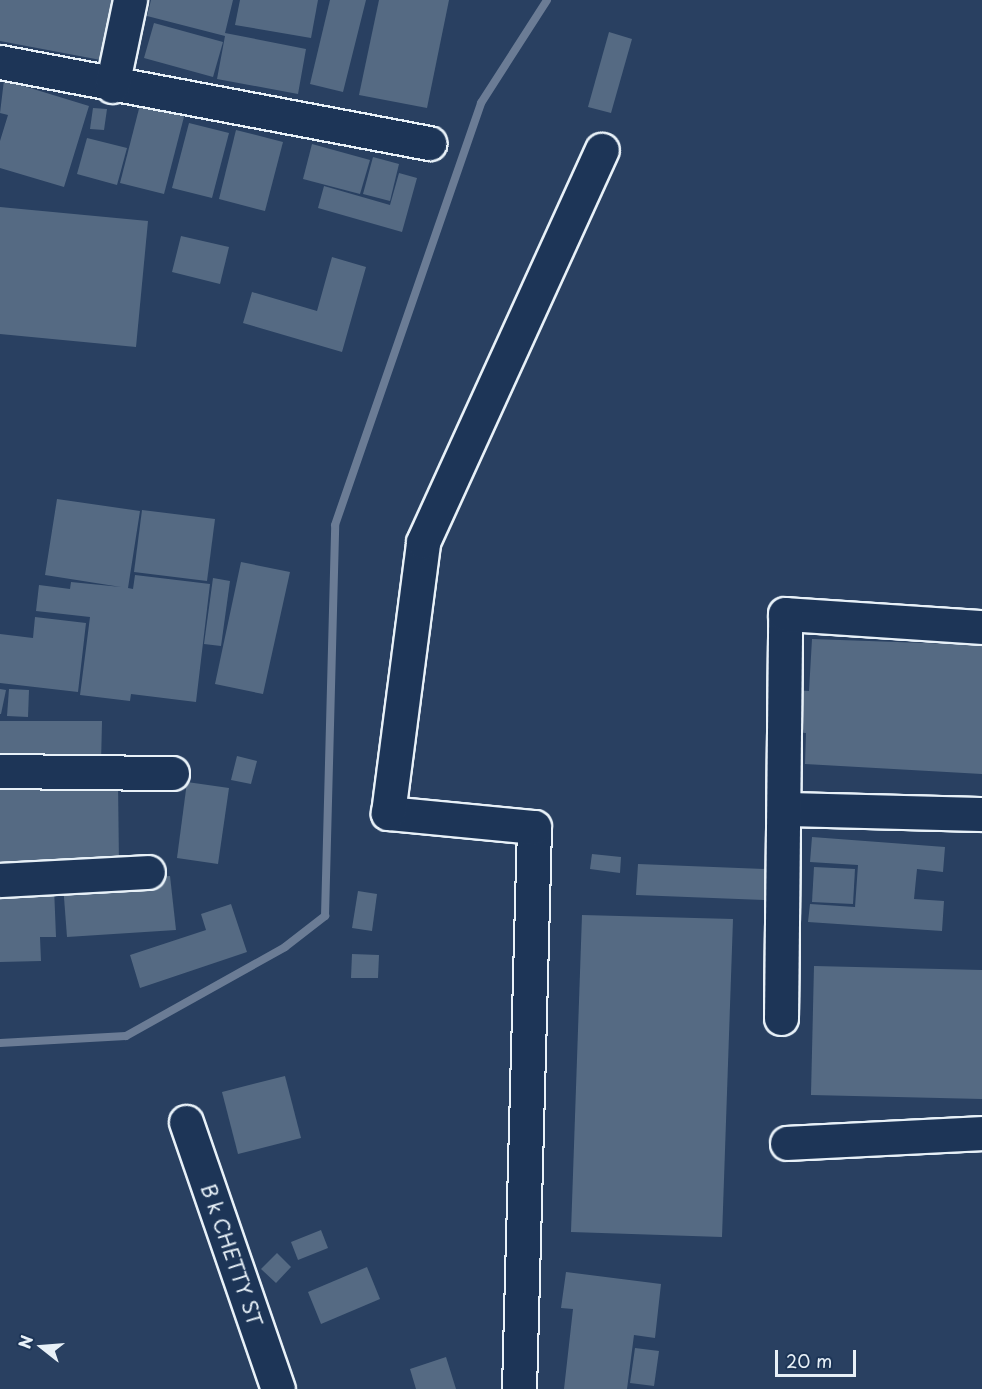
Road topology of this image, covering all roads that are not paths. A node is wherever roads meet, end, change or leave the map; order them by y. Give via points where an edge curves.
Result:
1 (130, 0) edge
2 (0, 62) edge
3 (112, 86) junction
4 (429, 142) dead end
5 (602, 150) dead end
6 (982, 627) edge
7 (0, 771) edge
8 (172, 773) dead end
9 (786, 809) junction
10 (982, 814) edge
11 (147, 872) dead end
12 (0, 880) edge
13 (781, 1018) dead end
14 (186, 1122) dead end
15 (982, 1133) edge
16 (787, 1143) dead end
17 (278, 1389) edge
18 (519, 1389) edge

1 - 3 street
2 - 3 street
3 - 4 street
5 - 18 street via 423,542 388,813 534,827
6 - 9 street via 784,614
7 - 8 street
9 - 10 street
9 - 13 street
11 - 12 street
14 - 17 street, B k CHETTY ST
15 - 16 street

